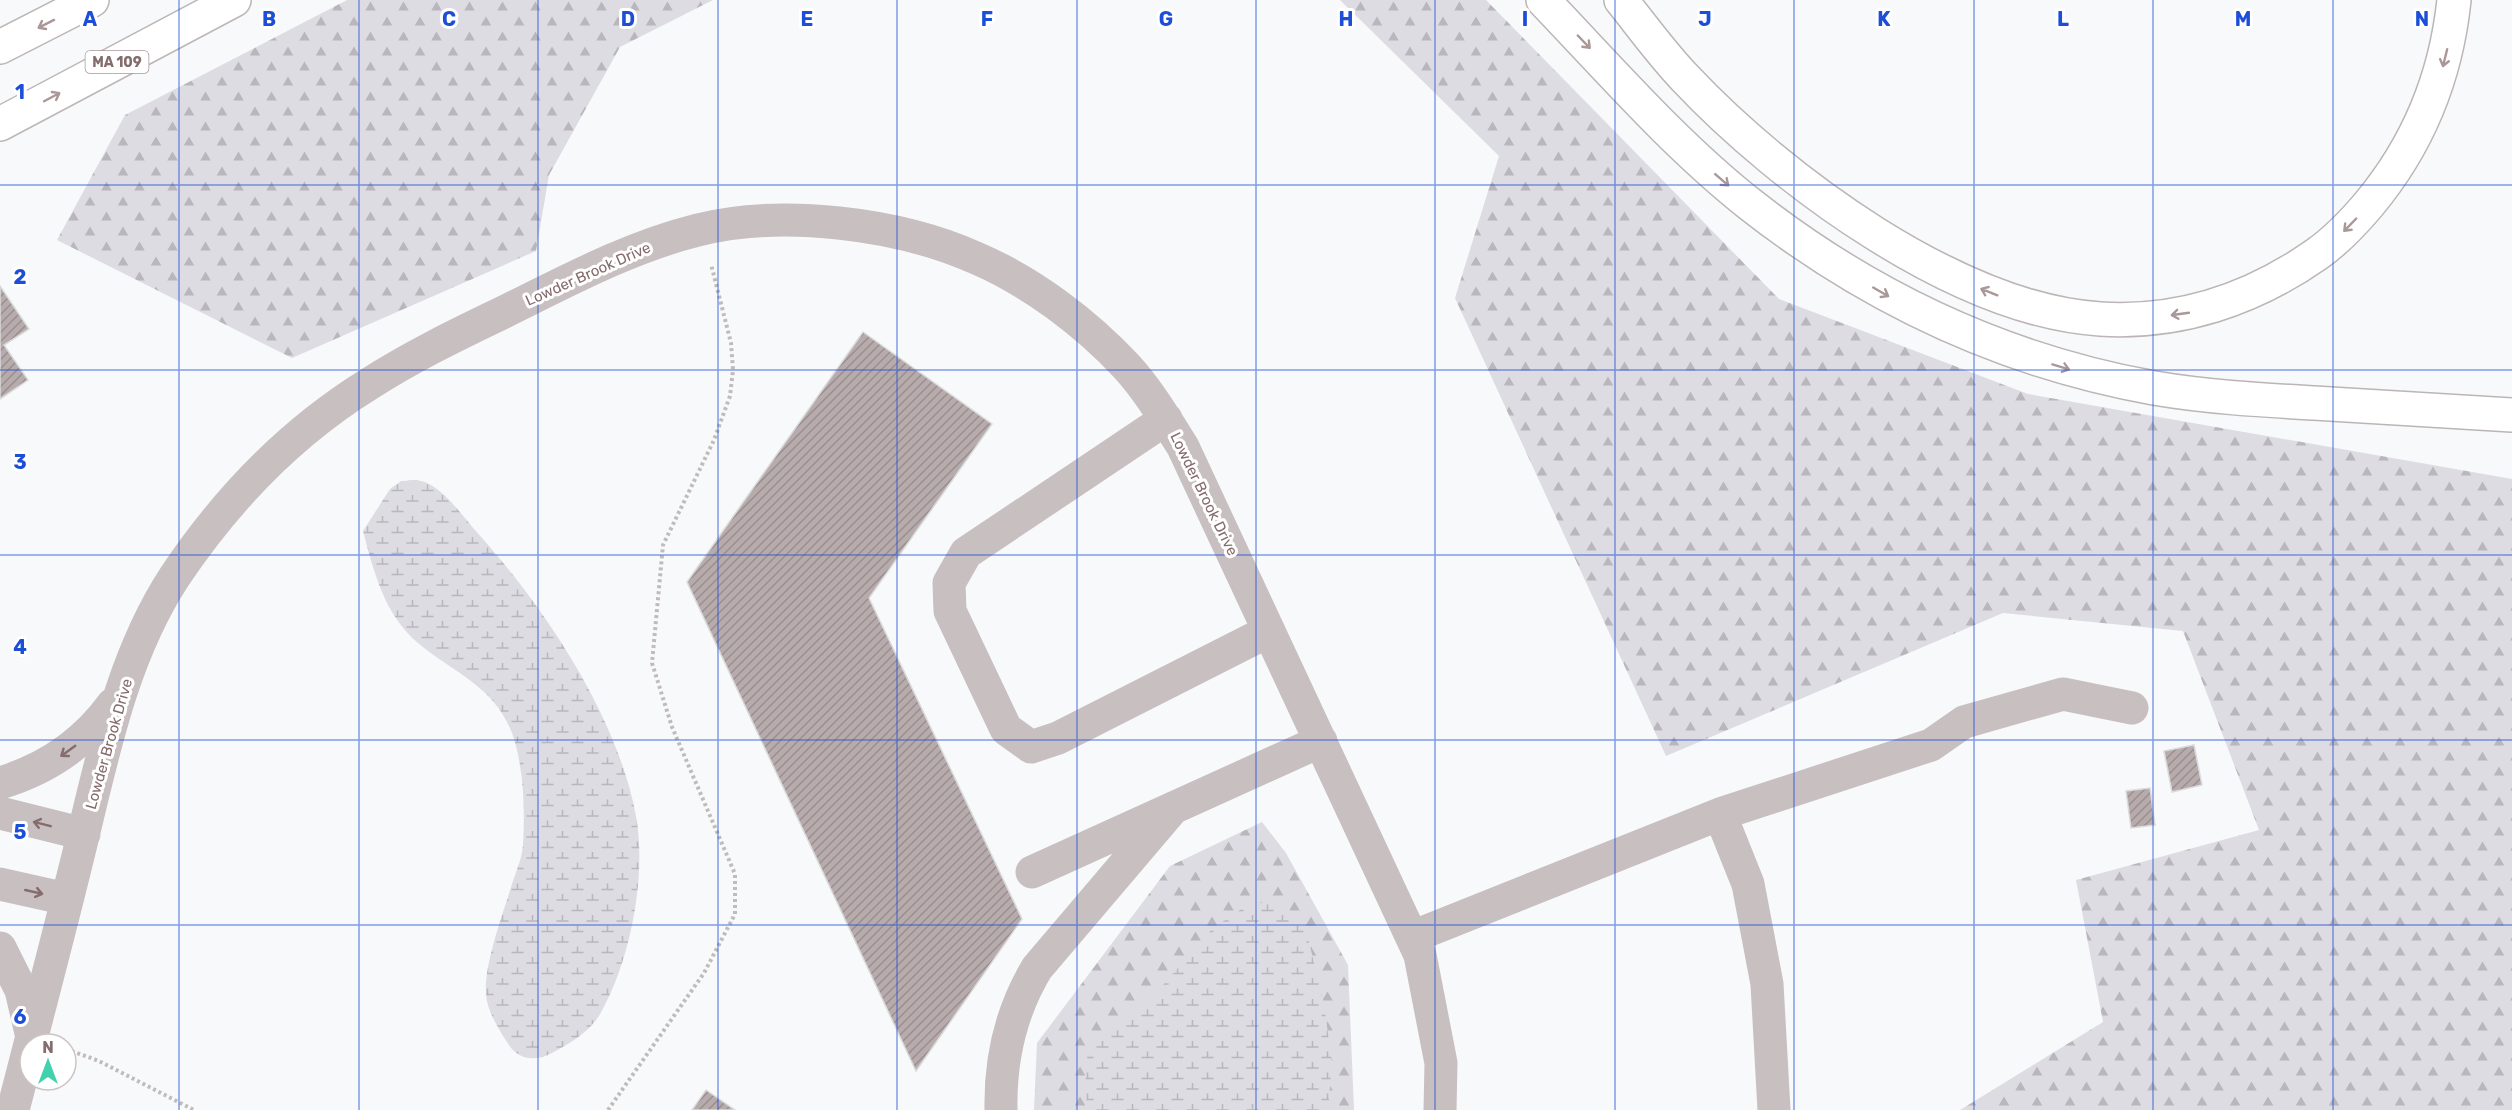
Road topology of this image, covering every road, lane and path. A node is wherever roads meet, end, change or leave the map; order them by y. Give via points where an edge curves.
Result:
1 (92, 0) edge
2 (234, 0) edge
3 (1543, 0) edge
4 (1622, 0) edge
5 (2454, 0) edge
6 (0, 47) edge
7 (0, 124) edge
8 (701, 230) junction
9 (2512, 415) edge
10 (1166, 419) junction
11 (1269, 631) junction
12 (121, 693) junction
13 (2132, 708) dead end
14 (1321, 741) junction
15 (0, 783) edge
16 (1173, 808) junction
17 (0, 813) edge
18 (1720, 814) junction
19 (84, 834) junction
20 (1032, 872) dead end
21 (0, 884) edge
22 (67, 899) junction
23 (1412, 937) junction
24 (0, 948) edge
25 (31, 1032) edge
26 (33, 1032) edge
27 (78, 1053) edge
28 (18, 1091) edge
29 (13, 1110) edge
30 (194, 1110) edge
31 (608, 1110) edge
32 (1001, 1110) edge
33 (1440, 1110) edge
34 (1774, 1110) edge

1 -> 6 main road
7 -> 2 main road, MA 109
3 -> 9 main road via 1671,133 1749,203 1840,268 1945,325 2051,364 2155,388 2279,401
5 -> 4 main road via 2437,88 2418,132 2391,177 2355,221 2330,244 2289,272 2230,301 2196,312 2100,319 2030,306 1975,286 1838,209 1794,177 1713,106 1685,78
8 - 10 street, Lowder Brook Drive via 771,220 848,224 946,247 978,259 1031,288 1082,325 1128,368
8 - 12 street, Lowder Brook Drive via 602,264 437,344 321,417 223,510 173,579 148,625
8 - 31 path via 726,319 733,370 723,418 663,545 652,663 672,727 735,874 735,914 704,973
10 - 11 street, Lowder Brook Drive via 1183,447
10 - 11 street via 966,553 949,583 950,610 1006,729 1031,747 1058,738
11 - 14 street, Lowder Brook Drive
12 -> 15 street via 72,749 28,774
12 - 19 street, Lowder Brook Drive
13 - 18 street via 2063,694 1964,722 1931,745
14 - 16 street
14 - 23 street, Lowder Brook Drive
16 - 20 street
16 - 32 street via 1037,968 1024,989 1006,1043
19 -> 17 street
18 - 23 street
18 - 34 street via 1748,884 1767,984
19 - 22 street, Lowder Brook Drive
21 -> 22 street
22 - 26 street, Lowder Brook Drive
23 - 33 street, Lowder Brook Drive via 1420,956 1441,1063
24 - 25 street via 21,990
27 - 30 path
28 - 29 street, Lowder Brook Drive

